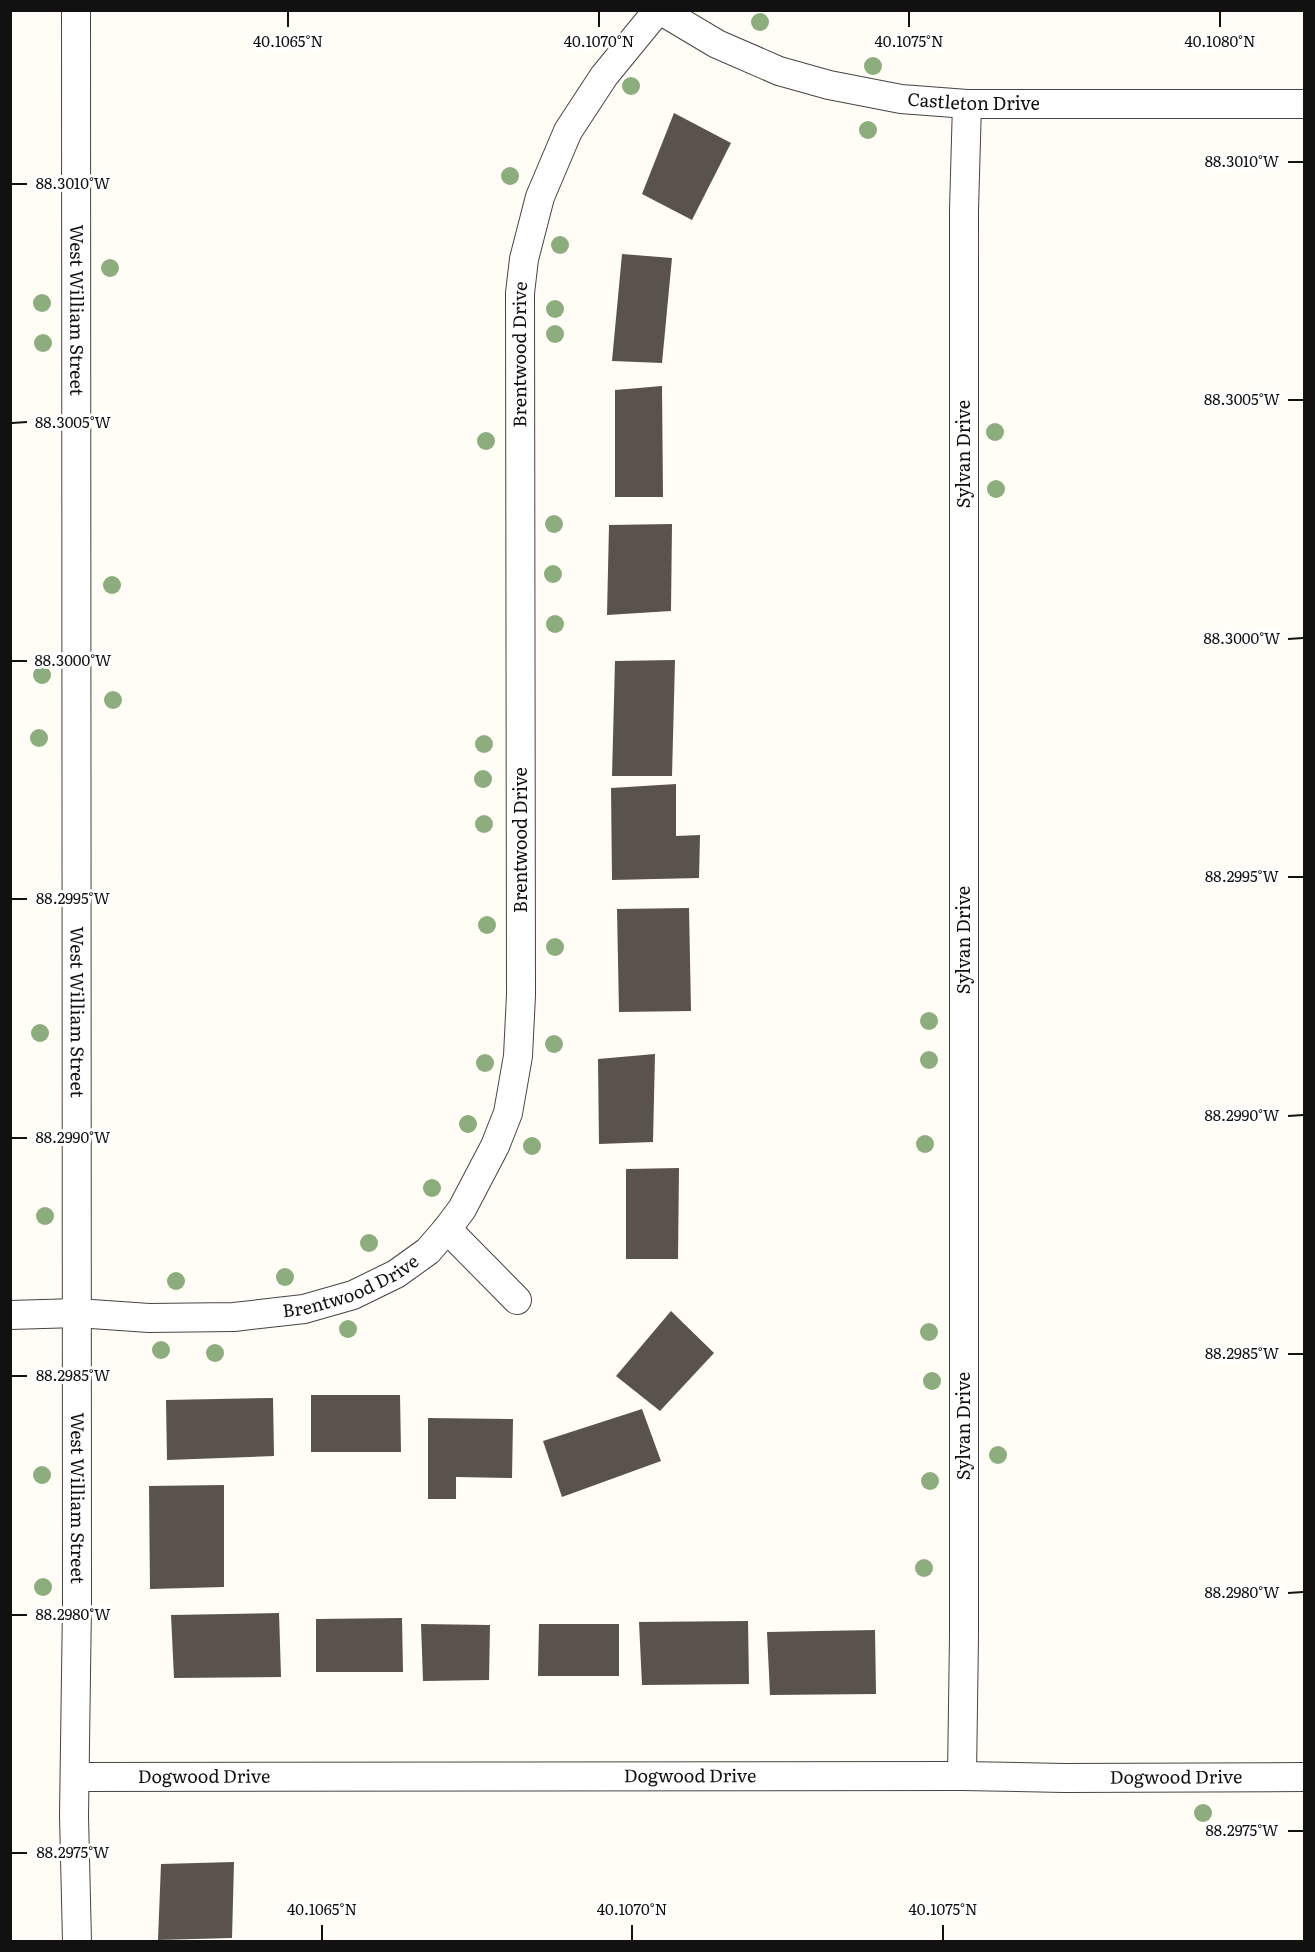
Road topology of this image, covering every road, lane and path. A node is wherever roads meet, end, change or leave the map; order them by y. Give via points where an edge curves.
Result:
1 (76, 10) edge
2 (659, 10) edge
3 (967, 104) junction
4 (1305, 104) edge
5 (447, 1230) junction
6 (517, 1300) dead end
7 (77, 1313) junction
8 (10, 1315) edge
9 (962, 1776) junction
10 (75, 1777) junction
11 (1305, 1777) edge
12 (77, 1941) edge

1 - 7 street, West William Street
2 - 3 street, Castleton Drive via 717,44 779,70 829,85 901,99
2 - 5 street, Brentwood Drive via 604,76 568,131 540,197 524,259 520,293 518,1056 508,1113 495,1146
3 - 4 street, Castleton Drive
3 - 9 street, Sylvan Drive
5 - 6 street
5 - 7 street, Brentwood Drive via 428,1251 396,1274 353,1295 304,1309 234,1317 149,1318
7 - 8 street, Brentwood Drive
7 - 10 street, West William Street
9 - 10 street, Dogwood Drive
9 - 11 street, Dogwood Drive
10 - 12 street, West William Street

